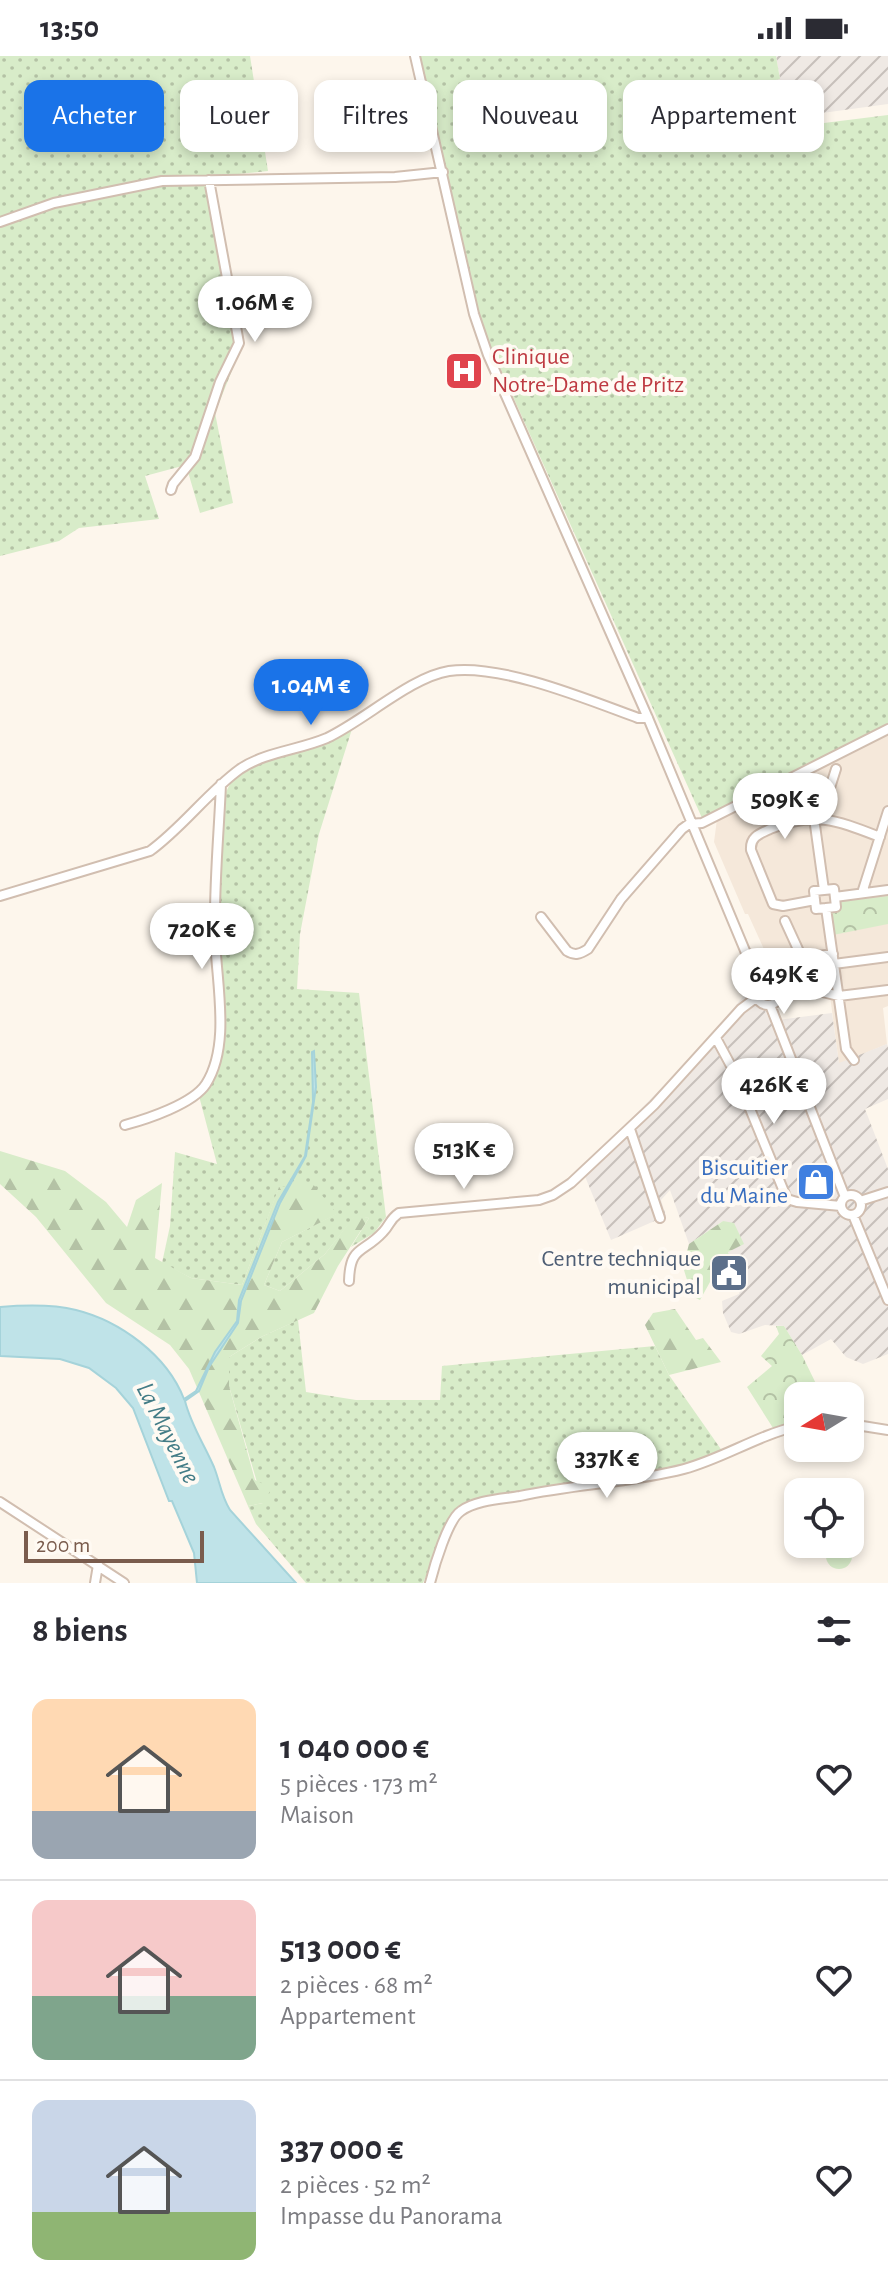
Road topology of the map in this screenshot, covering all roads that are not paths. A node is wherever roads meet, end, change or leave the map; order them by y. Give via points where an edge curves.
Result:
1 (415, 56) edge
2 (443, 172) junction
3 (209, 180) junction
4 (0, 222) edge
5 (171, 490) dead end
6 (648, 718) junction
7 (888, 729) edge
8 (836, 769) dead end
9 (221, 784) junction
10 (888, 811) edge
11 (817, 818) junction
12 (692, 824) junction
13 (880, 837) junction
14 (824, 890) junction
15 (888, 890) edge
16 (862, 893) junction
17 (0, 896) edge
18 (835, 897) junction
19 (815, 900) junction
20 (826, 908) junction
21 (541, 917) dead end
22 (785, 921) dead end
23 (833, 954) junction
24 (888, 957) edge
25 (834, 964) junction
26 (761, 982) junction
27 (888, 990) edge
28 (780, 991) junction
29 (839, 996) junction
30 (757, 997) junction
31 (770, 1005) junction
32 (716, 1038) junction
33 (854, 1060) dead end
34 (125, 1125) dead end
35 (630, 1129) junction
36 (888, 1192) edge
37 (845, 1197) junction
38 (860, 1201) junction
39 (841, 1206) junction
40 (853, 1215) junction
41 (660, 1218) dead end
42 (349, 1281) dead end
43 (888, 1300) edge
44 (864, 1426) edge
45 (784, 1430) edge
46 (888, 1430) edge
47 (0, 1502) edge
48 (98, 1565) junction
49 (95, 1583) edge
50 (124, 1583) edge
51 (430, 1583) edge

1 - 2 street
2 - 3 street
2 - 6 street via 488,355
3 - 4 street via 136,185 54,203
3 - 5 street via 239,343 195,457
6 - 9 street via 502,676 448,671 420,681 324,739 243,767
6 - 12 street
7 - 12 street
8 - 11 street
9 - 17 street via 150,851
9 - 34 street via 214,935 221,1013 214,1068 205,1087 192,1097
10 - 13 street
11 - 13 street
11 - 14 street
11 - 19 street via 789,821 756,835 750,843 773,904
12 - 21 street via 621,899 581,954 567,951
12 - 26 street
13 - 16 street
14 - 18 street via 834,889
14 - 19 street via 814,891
15 - 16 street
16 - 18 street
18 - 20 street via 836,907
19 - 20 street via 816,909
20 - 23 street
22 - 23 street via 802,958
23 - 25 street
24 - 25 street
25 - 29 street
26 - 28 street via 773,981
26 - 30 street
27 - 29 street
28 - 29 street via 810,989
28 - 31 street
29 - 33 street via 846,1049
30 - 31 street
30 - 32 street
31 - 37 street
32 - 35 street
32 - 39 street via 787,1199
35 - 41 street
35 - 42 street via 571,1183 539,1200 399,1213 385,1231 354,1253
36 - 38 street
37 - 38 street
37 - 39 street
38 - 40 street
39 - 40 street
40 - 43 street
44 - 46 street
45 - 51 street via 681,1469 469,1507 451,1523
47 - 48 street
48 - 49 street
48 - 50 street

